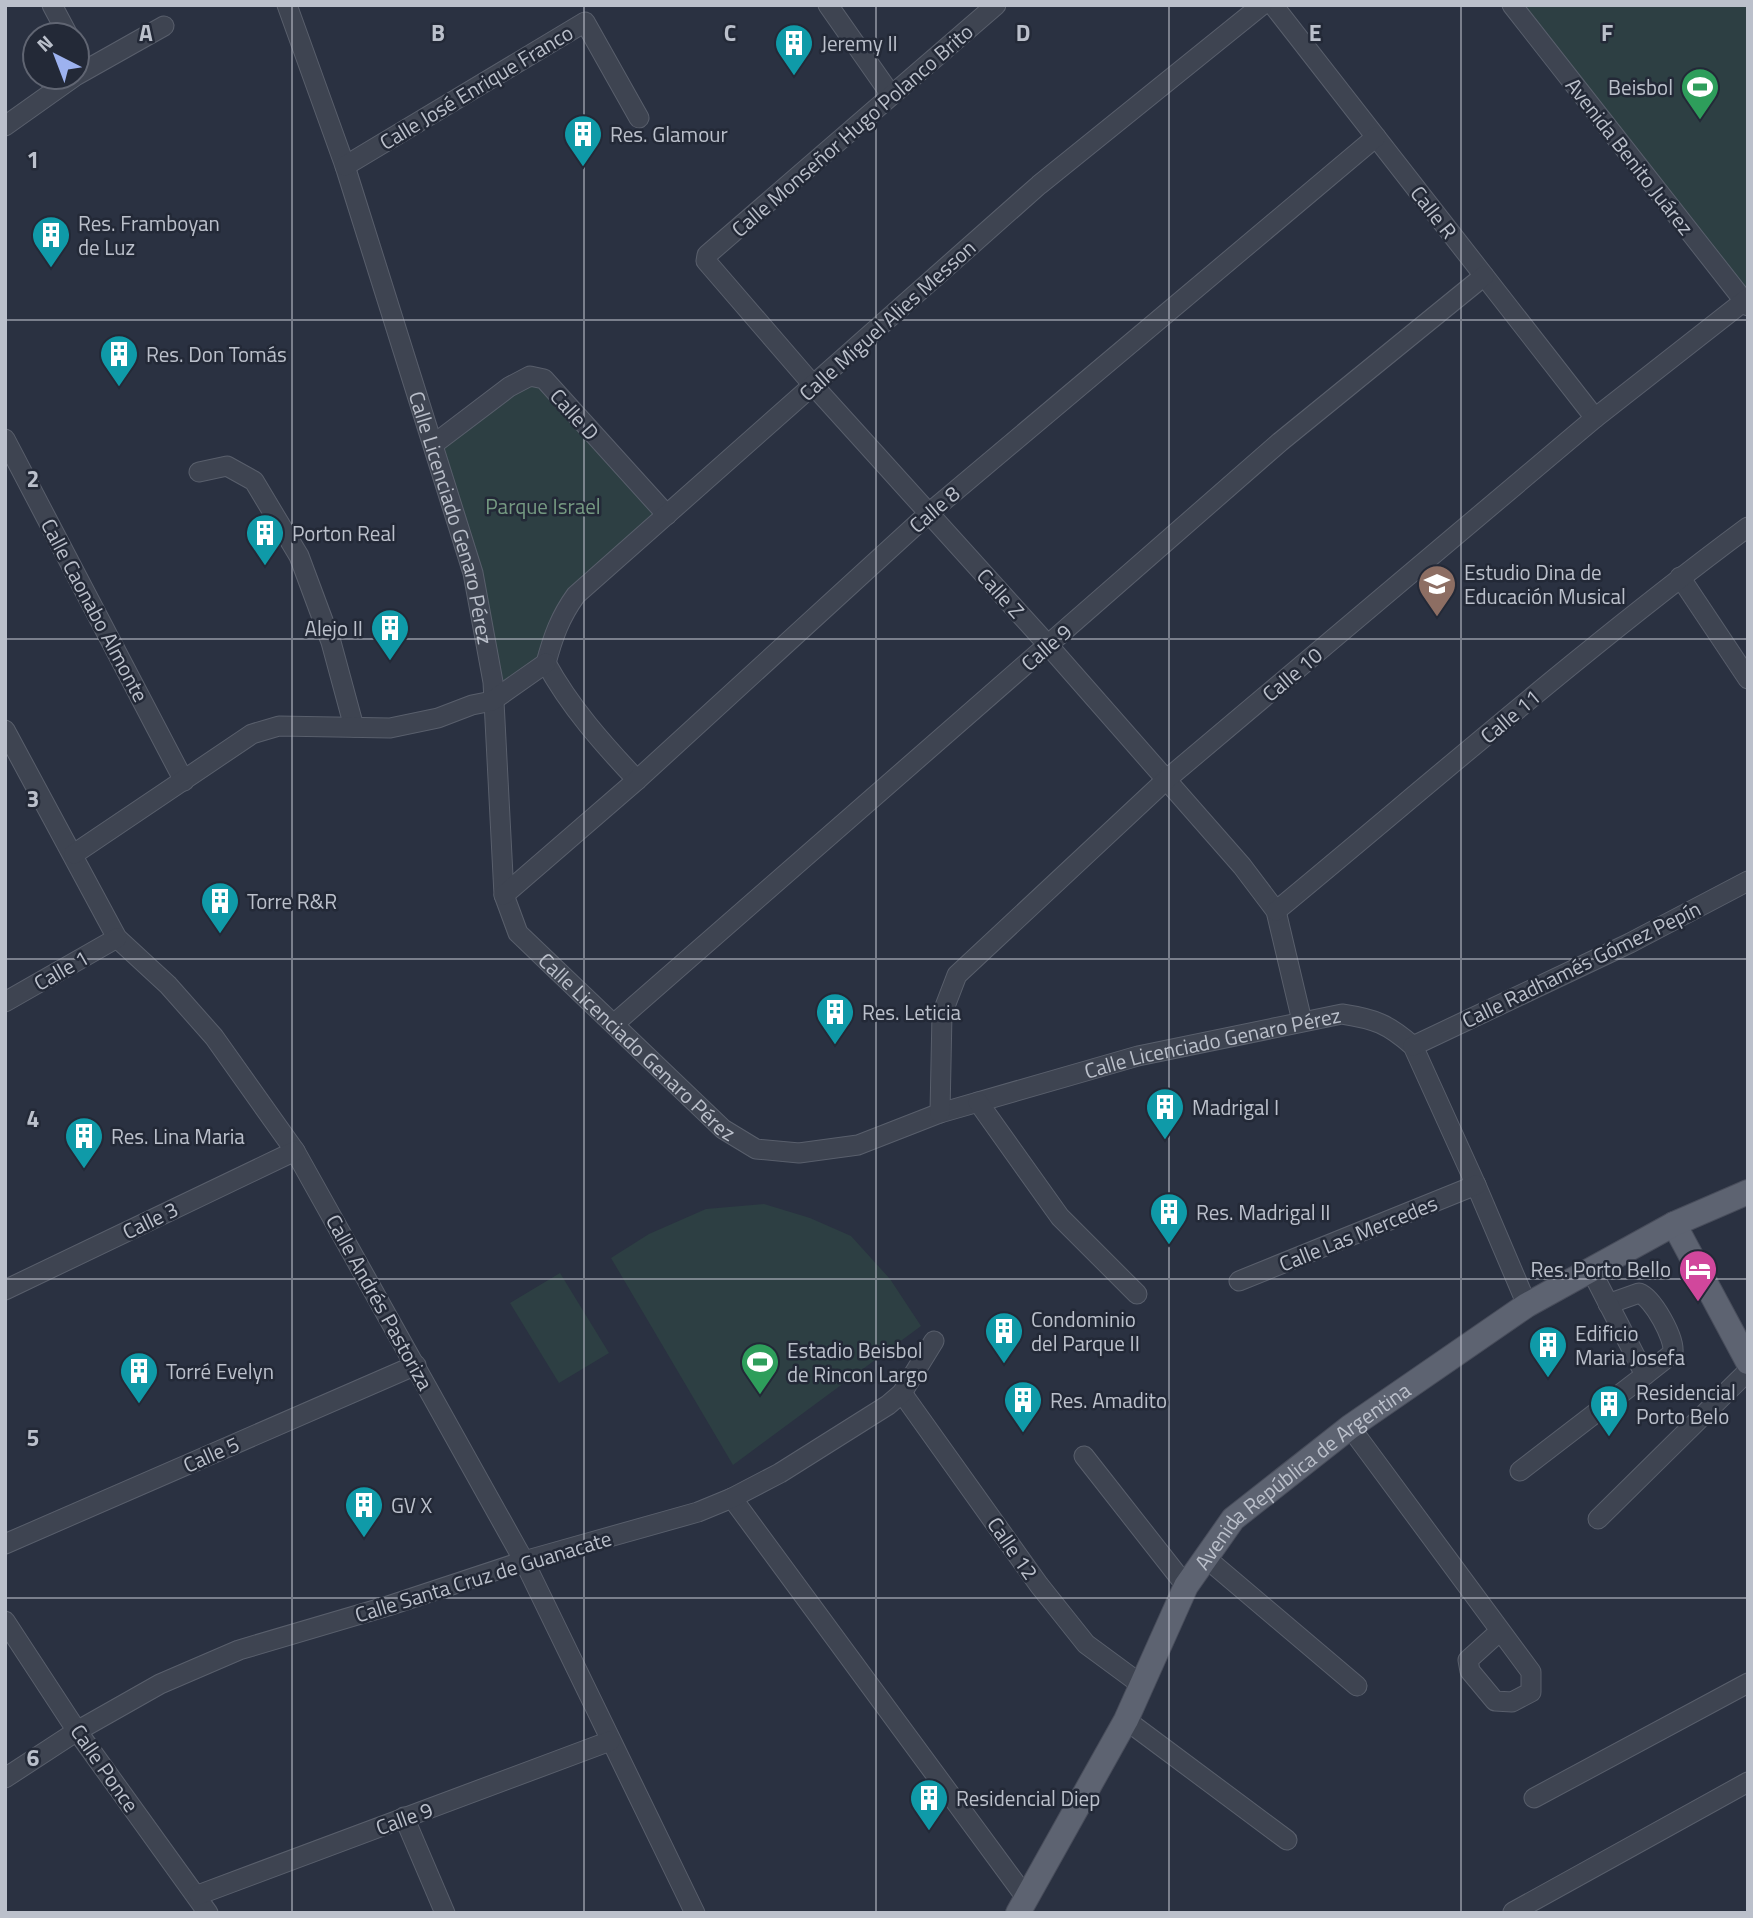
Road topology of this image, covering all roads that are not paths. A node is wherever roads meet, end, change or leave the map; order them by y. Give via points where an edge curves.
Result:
1 (52, 5) edge
2 (288, 5) edge
3 (828, 5) edge
4 (996, 5) edge
5 (1262, 5) edge
6 (1273, 5) edge
7 (1512, 5) edge
8 (61, 21) edge
9 (164, 26) dead end
10 (91, 63) edge
11 (50, 91) edge
12 (891, 95) junction
13 (639, 118) dead end
14 (5, 126) edge
15 (1376, 137) junction
16 (345, 166) junction
17 (707, 255) joint
18 (1484, 276) junction
19 (1746, 302) edge
20 (813, 385) junction
21 (1595, 418) junction
22 (5, 439) edge
23 (434, 444) junction
24 (199, 472) dead end
25 (929, 513) junction
26 (667, 515) junction
27 (1748, 527) edge
28 (1680, 578) junction
29 (1048, 645) junction
30 (546, 663) junction
31 (1748, 679) edge
32 (492, 701) junction
33 (354, 727) junction
34 (5, 730) edge
35 (1167, 779) junction
36 (637, 780) junction
37 (184, 781) junction
38 (74, 854) junction
39 (1748, 881) edge
40 (504, 895) junction
41 (1276, 911) junction
42 (117, 938) junction
43 (5, 1002) edge
44 (1302, 1021) junction
45 (614, 1024) junction
46 (1413, 1045) junction
47 (978, 1102) junction
48 (940, 1113) junction
49 (295, 1151) junction
50 (1476, 1185) junction
51 (1748, 1192) edge
52 (1674, 1224) junction
53 (1591, 1270) junction
54 (1239, 1282) dead end
55 (5, 1290) edge
56 (1137, 1294) dead end
57 (1608, 1304) junction
58 (1527, 1305) junction
59 (934, 1341) dead end
60 (1748, 1362) edge
61 (416, 1365) junction
62 (1748, 1371) edge
63 (1644, 1375) junction
64 (902, 1393) junction
65 (1350, 1427) junction
66 (1084, 1456) dead end
67 (1520, 1471) dead end
68 (732, 1498) junction
69 (1598, 1519) dead end
70 (5, 1544) edge
71 (1206, 1558) junction
72 (524, 1561) junction
73 (1186, 1586) junction
74 (5, 1621) edge
75 (1500, 1631) dead end
76 (1748, 1683) edge
77 (1143, 1686) junction
78 (1357, 1686) dead end
79 (1126, 1720) junction
80 (78, 1731) junction
81 (610, 1741) junction
82 (5, 1778) edge
83 (1748, 1782) edge
84 (1534, 1798) dead end
85 (404, 1817) junction
86 (1287, 1840) dead end
87 (198, 1895) junction
88 (1022, 1906) edge
89 (1513, 1912) edge
90 (208, 1913) edge
91 (445, 1913) edge
92 (695, 1913) edge

1 - 8 street
2 - 16 street, Calle Licenciado Genaro Pérez
3 - 12 street
4 - 12 street, Calle Monseñor Hugo Polanco Brito
5 - 20 street, Calle Miguel Alies Messon via 1040,185
6 - 15 street, Calle R
7 - 19 street, Avenida Benito Juárez
9 - 10 street
11 - 14 street
12 - 17 street, Calle Monseñor Hugo Polanco Brito
13 - 16 street, Calle José Enrique Franco via 584,22
15 - 18 street, Calle R
15 - 25 street, Calle 8
16 - 23 street, Calle Licenciado Genaro Pérez
17 - 20 street, Calle Z via 710,268
18 - 21 street, Calle R
18 - 29 street, Calle 9 via 1280,442
19 - 21 street, Calle 10
20 - 25 street, Calle Z
20 - 26 street, Calle Miguel Alies Messon
21 - 35 street, Calle 10
22 - 37 street, Calle Caonabo Almonte
23 - 26 street, Calle D via 509,387 530,376 544,379
23 - 32 street, Calle Licenciado Genaro Pérez via 473,573 493,682
24 - 33 street via 227,466 254,481 299,556 331,642
25 - 29 street, Calle Z
25 - 36 street, Calle 8
26 - 30 street, Calle Miguel Alies Messon via 576,595 562,615
27 - 28 street, Calle 11
28 - 31 street
28 - 41 street, Calle 11
29 - 35 street, Calle Z
29 - 45 street, Calle 9
30 - 32 street
30 - 36 street via 560,689
32 - 33 street via 390,728
32 - 40 street, Calle Licenciado Genaro Pérez
33 - 37 street via 279,726 252,734
34 - 38 street, Calle Andrés Pastoriza
35 - 41 street, Calle Z
35 - 48 street, Calle 10 via 957,975 942,1014
36 - 40 street, Calle 8
37 - 38 street
38 - 42 street, Calle Andrés Pastoriza
39 - 46 street, Calle Radhamés Gómez Pepín via 1630,943
40 - 45 street, Calle Licenciado Genaro Pérez via 518,933
41 - 44 street, Calle Z
42 - 43 street, Calle 1
42 - 49 street, Calle Andrés Pastoriza via 168,985 214,1037
44 - 46 street, Calle Licenciado Genaro Pérez via 1342,1014 1371,1018
44 - 47 street, Calle Licenciado Genaro Pérez via 1138,1056
45 - 48 street, Calle Licenciado Genaro Pérez via 723,1129 757,1149 799,1153 858,1145
46 - 50 street
47 - 48 street, Calle Licenciado Genaro Pérez
47 - 56 street via 1060,1217
49 - 55 street, Calle 3
49 - 61 street, Calle Andrés Pastoriza
50 - 54 street, Calle Las Mercedes
50 - 58 street
51 - 52 main road, Avenida República de Argentina
52 - 53 main road, Avenida República de Argentina
52 - 60 main road
53 - 57 street
53 - 58 main road, Avenida República de Argentina
57 - 63 street
57 - 63 street via 1639,1293 1647,1296 1674,1343 1673,1353
58 - 65 main road, Avenida República de Argentina
59 - 64 street, Calle Santa Cruz de Guanacate
61 - 70 street, Calle 5
61 - 72 street, Calle Andrés Pastoriza
62 - 69 street
63 - 67 street
64 - 68 street, Calle Santa Cruz de Guanacate via 790,1467
64 - 77 street, Calle 12 via 1086,1644
65 - 71 main road, Avenida República de Argentina via 1233,1519
65 - 75 street
66 - 73 street
68 - 72 street, Calle Santa Cruz de Guanacate via 698,1512
68 - 88 street
71 - 73 main road, Avenida República de Argentina
71 - 78 street
72 - 80 street, Calle Santa Cruz de Guanacate via 239,1650 160,1684
72 - 81 street, Calle Andrés Pastoriza
73 - 77 main road, Avenida República de Argentina
74 - 80 street, Calle Ponce
76 - 84 street
77 - 79 main road, Avenida República de Argentina
79 - 86 street
79 - 88 main road, Avenida República de Argentina
80 - 82 street, Calle Santa Cruz de Guanacate
80 - 87 street, Calle Ponce
81 - 85 street, Calle 9
81 - 92 street, Calle Andrés Pastoriza
83 - 89 street
85 - 87 street, Calle 9
85 - 91 street
87 - 90 street, Calle Ponce

